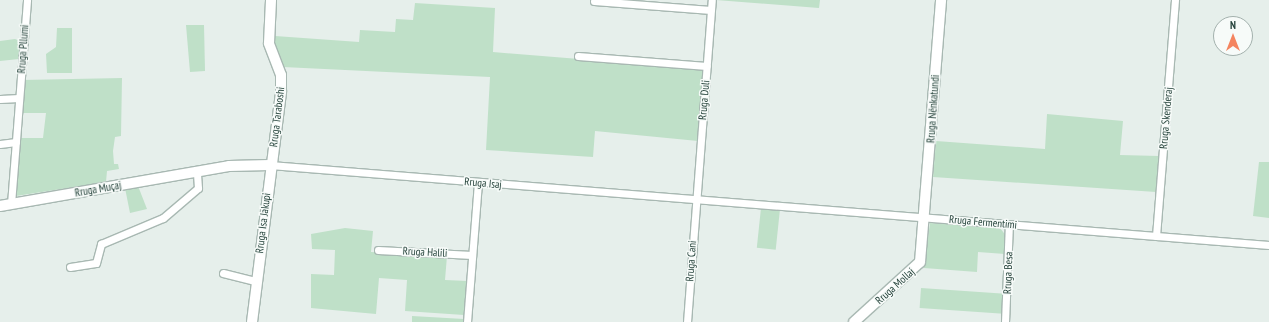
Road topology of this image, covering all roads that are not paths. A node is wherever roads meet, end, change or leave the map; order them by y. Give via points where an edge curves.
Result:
1 (271, 0) edge
2 (712, 0) edge
3 (941, 0) edge
4 (1175, 0) edge
5 (25, 1) edge
6 (594, 1) dead end
7 (711, 10) junction
8 (578, 56) dead end
9 (707, 66) junction
10 (19, 98) junction
11 (0, 99) edge
12 (16, 142) junction
13 (0, 144) edge
14 (270, 165) junction
15 (196, 172) junction
16 (478, 182) junction
17 (696, 200) junction
18 (11, 204) junction
19 (0, 206) edge
20 (924, 218) junction
21 (1009, 224) junction
22 (1156, 236) junction
23 (1269, 245) edge
24 (378, 250) dead end
25 (472, 255) junction
26 (70, 267) dead end
27 (223, 273) dead end
28 (255, 280) junction
29 (252, 322) edge
30 (467, 322) edge
31 (687, 322) edge
32 (854, 322) edge
33 (1005, 322) edge

1 - 14 street, Rruga Taraboshi via 269,42 281,83
2 - 7 street, Rruga Duli
3 - 20 street, Rruga Nënkatundi
4 - 22 street, Rruga Skenderaj
5 - 10 street, Rruga Pllumi
6 - 7 street
7 - 9 street, Rruga Duli
8 - 9 street
9 - 17 street, Rruga Duli
10 - 11 street
10 - 12 street, Rruga Pllumi
12 - 13 street
12 - 18 street, Rruga Pllumi
14 - 15 street, Rruga Muçaj via 240,165
14 - 16 street, Rruga Isaj
14 - 28 street, Rruga Isa Jakupi
15 - 18 street, Rruga Muçaj
15 - 26 street via 198,188 163,218 101,244 96,263
16 - 17 street, Rruga Isaj
16 - 25 street
17 - 20 street, Rruga Fermentimi
17 - 31 street, Rruga Cani
18 - 19 street, Rruga Muçaj
20 - 21 street, Rruga Fermentimi
20 - 32 street, Rruga Mollaj via 920,262
21 - 22 street, Rruga Fermentimi
21 - 33 street, Rruga Besa
22 - 23 street, Rruga Fermentimi
24 - 25 street, Rruga Halili
25 - 30 street
27 - 28 street
28 - 29 street, Rruga Isa Jakupi

